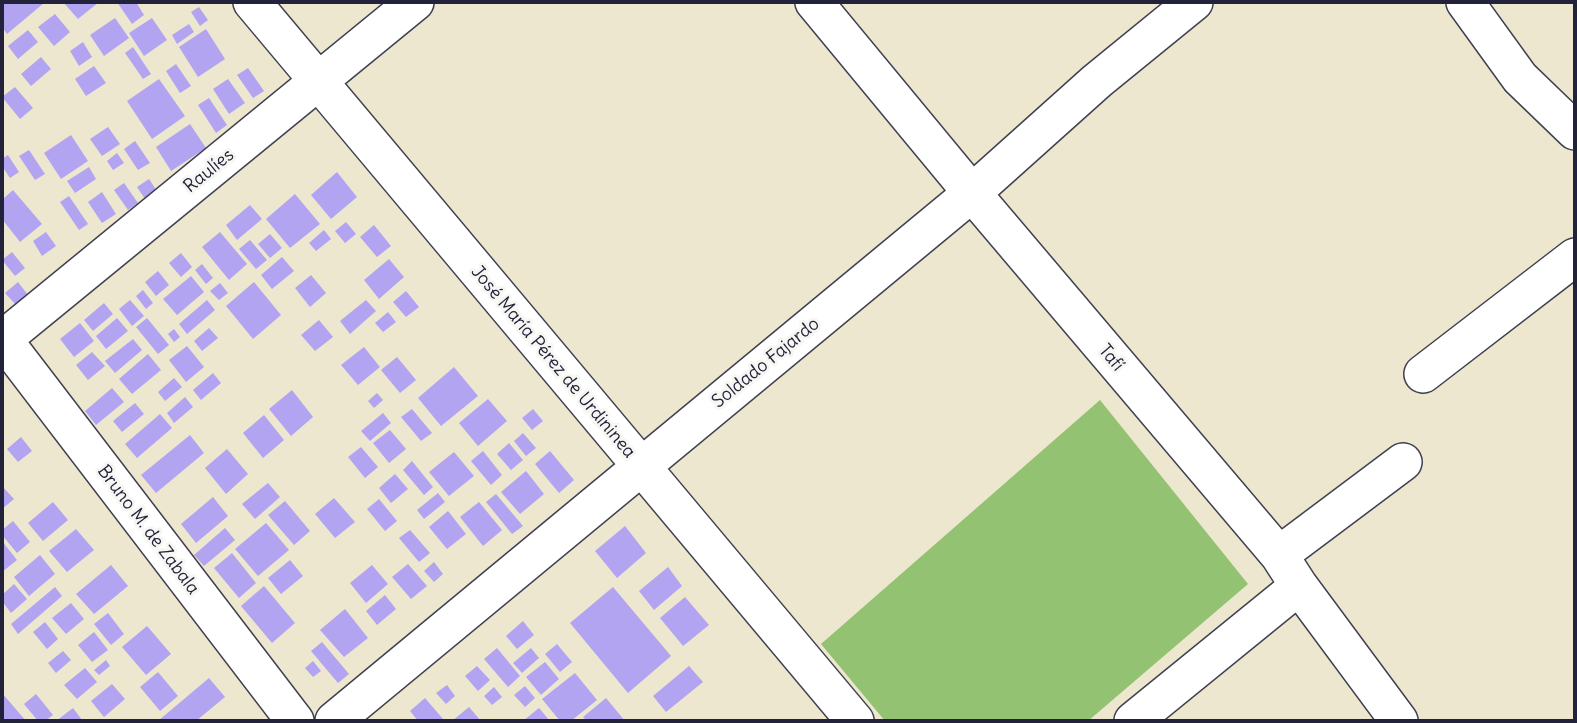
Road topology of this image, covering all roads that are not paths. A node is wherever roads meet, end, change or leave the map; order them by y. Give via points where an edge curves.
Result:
1 (252, 2) edge
2 (415, 2) edge
3 (814, 2) edge
4 (1194, 2) edge
5 (1465, 2) edge
6 (319, 82) junction
7 (1575, 131) edge
8 (972, 193) junction
9 (1575, 257) edge
10 (2, 339) edge
11 (1423, 374) dead end
12 (1403, 462) dead end
13 (640, 466) junction
14 (1279, 555) junction
15 (1299, 586) junction
16 (295, 721) edge
17 (334, 721) edge
18 (855, 721) edge
19 (1133, 721) edge
20 (1399, 721) edge

1 - 6 street, José María Pérez de Urdininea
2 - 6 street, Raulíes
3 - 8 street, Tafí
4 - 8 street, Soldado Fajardo via 1097,80
5 - 7 street via 1520,78
6 - 10 street, Raulíes
6 - 13 street, José María Pérez de Urdininea
8 - 13 street, Soldado Fajardo
8 - 14 street, Tafí
9 - 11 street
10 - 16 street, Bruno M. de Zabala
12 - 14 street
13 - 17 street, Soldado Fajardo
13 - 18 street, José María Pérez de Urdininea
14 - 15 street, Tafí
15 - 19 street
15 - 20 street, Tafí

